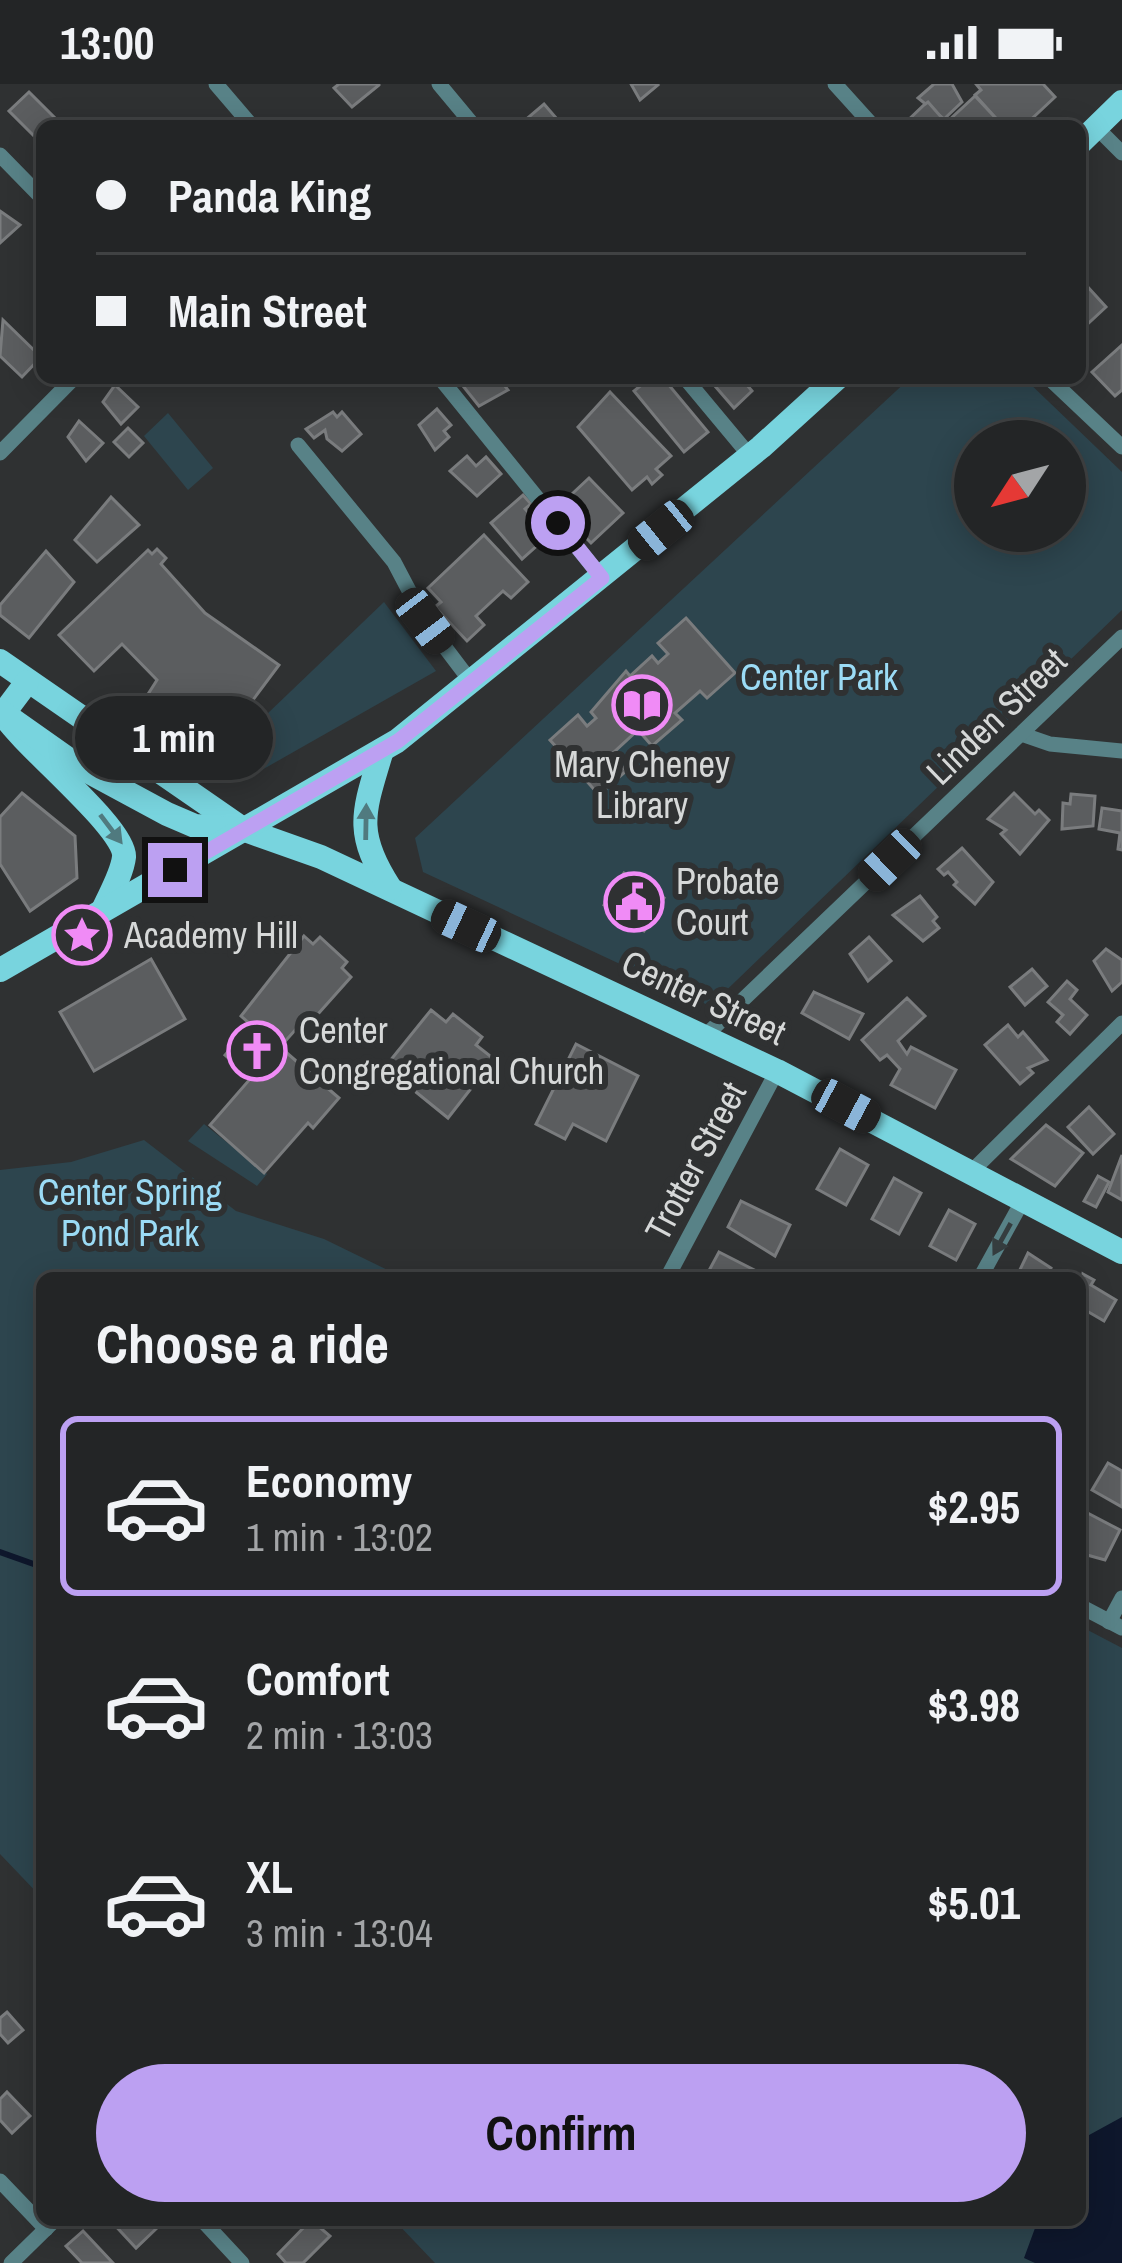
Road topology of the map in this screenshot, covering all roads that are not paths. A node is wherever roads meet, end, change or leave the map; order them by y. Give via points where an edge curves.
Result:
1 (216, 84) edge
2 (439, 84) edge
3 (835, 84) edge
4 (1122, 102) edge
5 (247, 120) edge
6 (469, 120) edge
7 (868, 120) edge
8 (1088, 135) edge
9 (1122, 153) edge
10 (0, 154) edge
11 (36, 192) edge
12 (68, 384) edge
13 (445, 384) edge
14 (690, 384) edge
15 (830, 384) edge
16 (1055, 384) edge
17 (298, 445) dead end
18 (1122, 447) edge
19 (0, 453) edge
20 (750, 456) junction
21 (602, 578) junction
22 (1122, 637) edge
23 (0, 661) edge
24 (27, 682) junction
25 (472, 683) junction
26 (2, 712) edge
27 (1021, 734) junction
28 (382, 750) junction
29 (1122, 751) edge
30 (245, 830) junction
31 (391, 890) junction
32 (103, 910) junction
33 (0, 970) edge
34 (1122, 1024) edge
35 (704, 1037) junction
36 (776, 1071) junction
37 (971, 1172) junction
38 (1023, 1200) junction
39 (1122, 1252) edge
40 (670, 1272) edge
41 (983, 1272) edge
42 (1122, 1598) edge
43 (1086, 1609) edge
44 (1116, 1625) edge
45 (0, 2181) edge
46 (36, 2212) edge
47 (48, 2226) edge
48 (208, 2226) edge
49 (11, 2263) edge
50 (242, 2263) edge

1 - 5 street
2 - 6 street
3 - 7 street
4 - 8 main road
8 - 9 street
10 - 11 street
12 - 19 street
13 - 21 street
14 - 20 street
15 - 20 main road
16 - 18 street
17 - 25 street via 394,562
20 - 21 main road
21 - 25 main road
22 - 27 street, Linden Street
23 - 24 main road
24 - 26 main road
24 - 30 main road
25 - 28 main road
26 - 30 main road via 166,814 195,826
26 -> 32 main road via 120,837 123,864
27 - 29 street
27 - 35 street, Linden Street
28 - 30 main road
31 -> 28 main road via 370,857 363,825
30 - 31 main road, Center Street
30 - 32 main road
31 - 35 main road, Center Street
32 - 33 main road
34 - 37 street
35 - 36 main road, Center Street
36 - 37 main road, Center Street
36 - 40 street, Trotter Street
37 - 38 main road, Center Street
38 - 39 main road, Center Street
38 -> 41 street
42 - 44 street
43 - 44 street
45 - 46 street
47 - 49 street
48 - 50 street

